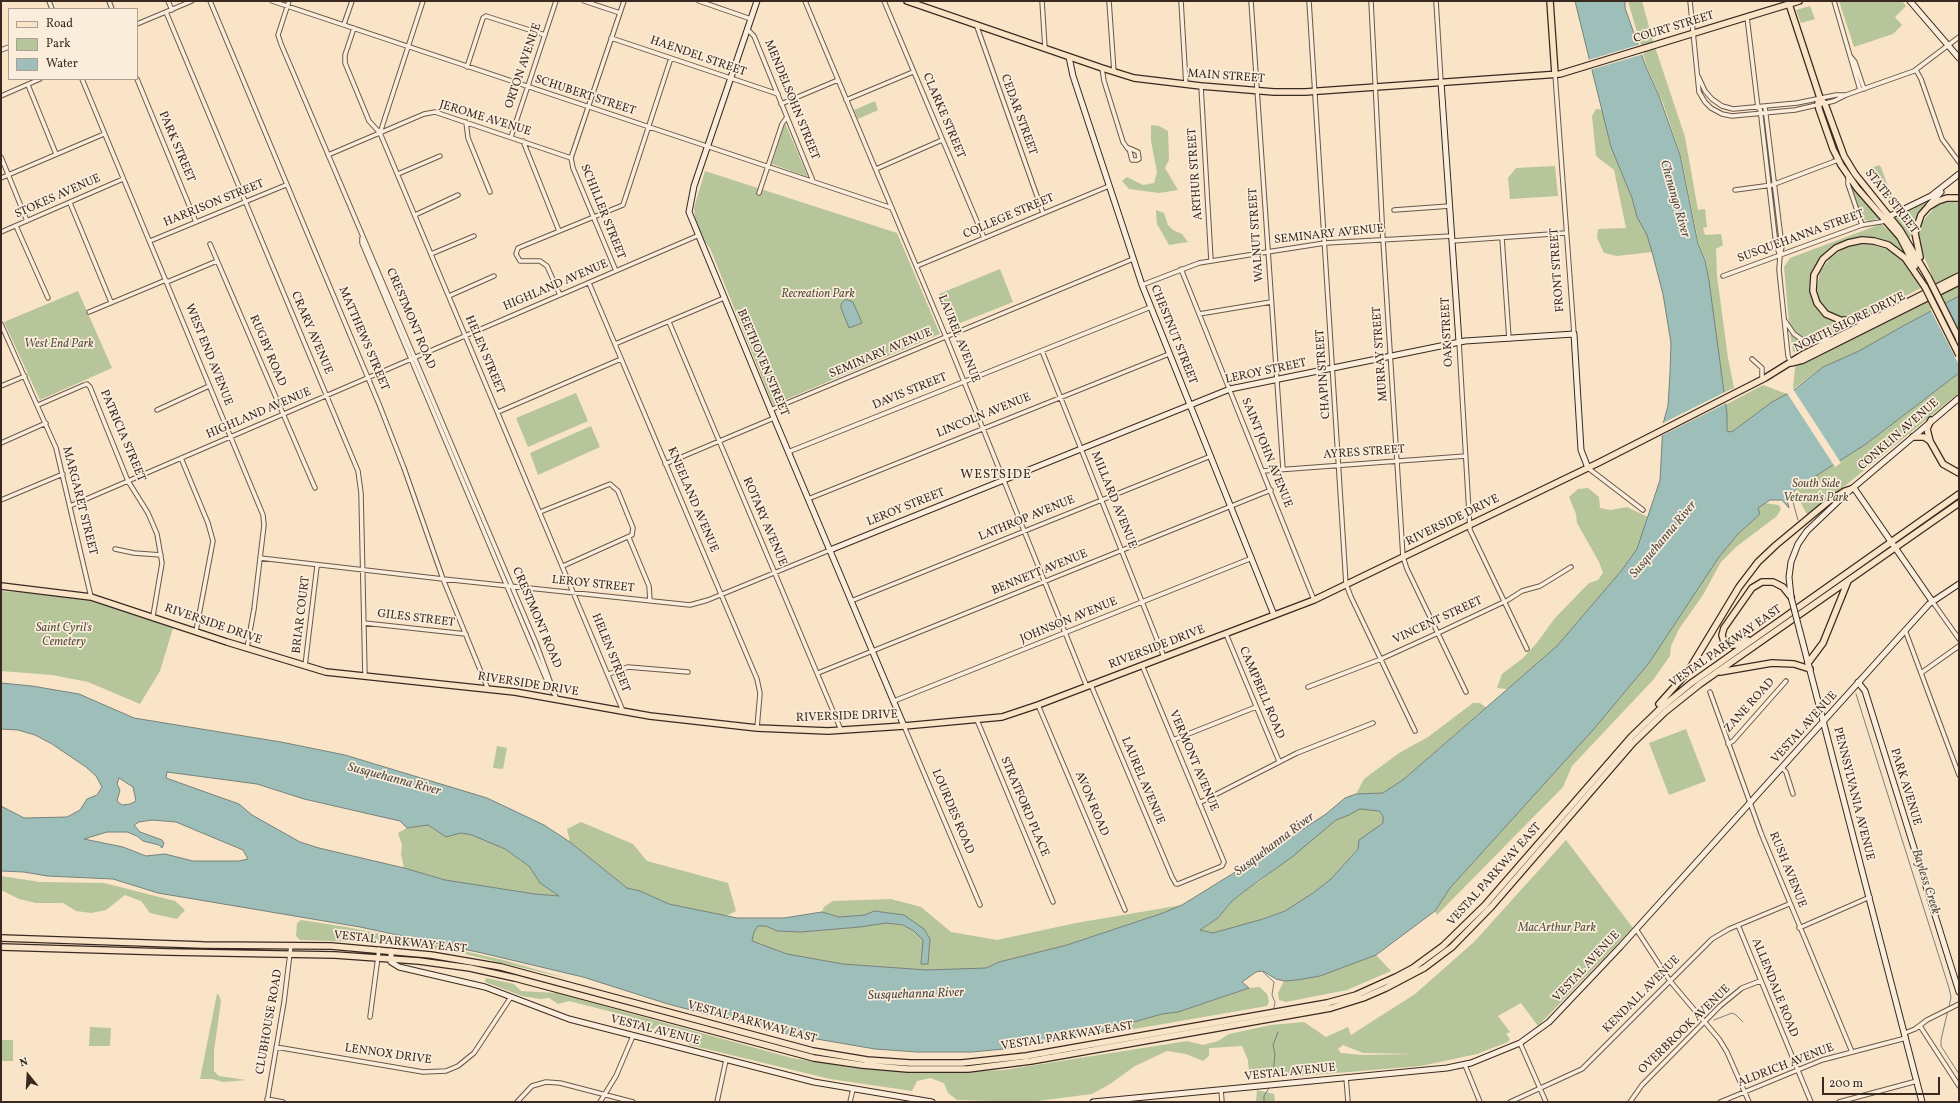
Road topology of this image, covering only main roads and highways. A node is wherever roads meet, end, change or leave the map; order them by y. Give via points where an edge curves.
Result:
1 (908, 1) edge
2 (1550, 1) edge
3 (1799, 1) edge
4 (914, 2) edge
5 (1788, 2) edge
6 (1555, 74) junction
7 (1820, 98) junction
8 (1959, 198) edge
9 (1959, 276) edge
10 (1928, 277) junction
11 (1959, 282) edge
12 (1925, 286) junction
13 (1896, 308) junction
14 (1959, 339) edge
15 (1959, 355) edge
16 (1791, 363) junction
17 (1931, 420) road end
18 (1913, 437) road end
19 (1930, 441) junction
20 (1959, 474) edge
21 (1854, 488) road end
22 (1959, 494) edge
23 (1959, 503) edge
24 (1956, 507) edge
25 (1851, 578) junction
26 (1, 586) edge
27 (1791, 596) road end
28 (1767, 630) junction
29 (1808, 663) road end
30 (1810, 669) road end
31 (1707, 679) junction
32 (1648, 719) junction
33 (1, 938) edge
34 (1, 947) edge

1 - 4 main road, MAIN STREET
2 - 6 main road, FRONT STREET
3 - 5 main road, COURT STREET
4 - 6 main road, MAIN STREET via 1069,57 1149,81 1257,91 1315,91
5 - 6 main road, COURT STREET via 1747,17
5 - 7 main road, STATE STREET
7 - 10 main road, STATE STREET via 1825,104 1847,162 1890,216
7 - 12 main road, STATE STREET via 1818,106 1838,160 1848,176 1903,242
8 - 10 main road via 1943,199 1934,203 1926,209 1918,222 1915,236
9 - 13 main road, NORTH SHORE DRIVE
10 - 14 main road, STATE STREET, bridge
11 - 16 main road, NORTH SHORE DRIVE via 1803,360
12 - 13 main road via 1902,254 1888,245 1874,241 1859,240 1842,245 1827,255 1817,268 1813,282 1814,297 1821,309 1831,317 1843,321 1859,320
12 - 15 main road, STATE STREET, bridge
13 - 16 main road, NORTH SHORE DRIVE via 1799,356
16 - 26 main road, RIVERSIDE DRIVE via 1588,468 1314,600 1038,705 1006,716 977,720 842,730 757,728 624,712 488,689 365,678 305,666 92,596
17 - 19 main road via 1927,429
18 - 19 main road via 1924,437
19 - 20 main road via 1943,464
21 - 32 main road via 1829,501 1758,562 1739,587 1687,673 1648,715
22 - 28 main road, VESTAL PARKWAY EAST
23 - 24 main road, VESTAL PARKWAY EAST
24 - 25 main road, VESTAL PARKWAY EAST
25 - 29 main road via 1845,586 1823,643
25 - 31 main road, VESTAL PARKWAY EAST
27 - 28 main road via 1775,582 1765,581 1756,584 1724,628 1722,638 1727,644 1735,645
28 - 32 main road, VESTAL PARKWAY EAST via 1684,689
30 - 31 main road via 1794,664 1772,663 1728,670
31 - 34 main road, VESTAL PARKWAY EAST via 1678,700 1645,730 1492,906 1452,947 1424,968 1386,988 1331,1008 997,1066 931,1070 884,1068 814,1058 497,974 444,964 378,957 291,953
32 - 33 main road, VESTAL PARKWAY EAST via 1459,932 1432,955 1396,977 1356,995 1327,1003 1018,1057 962,1063 889,1062 840,1056 789,1046 501,967 454,958 379,950 291,945 203,945

